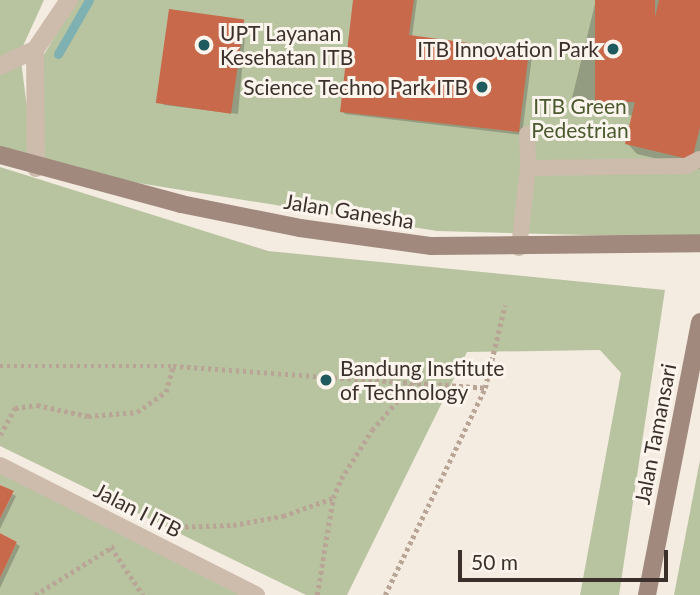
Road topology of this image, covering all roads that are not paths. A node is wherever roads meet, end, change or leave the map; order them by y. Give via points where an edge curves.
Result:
1 (69, 0) edge
2 (35, 50) junction
3 (0, 66) edge
4 (527, 134) dead end
5 (1, 159) edge
6 (700, 159) edge
7 (36, 168) junction
8 (528, 168) junction
9 (700, 243) edge
10 (519, 248) junction
11 (700, 322) edge
12 (0, 465) edge
13 (257, 595) edge
14 (647, 595) edge

1 - 2 street
2 - 3 street
2 - 7 street
4 - 8 lane
5 - 7 street, Jalan Ganesha
6 - 8 lane via 686,166
7 - 10 street, Jalan Ganesha via 300,228 432,246
8 - 10 lane
9 - 10 street, Jalan Ganesha
11 - 14 street, Jalan Tamansari
12 - 13 lane, Jalan I ITB

